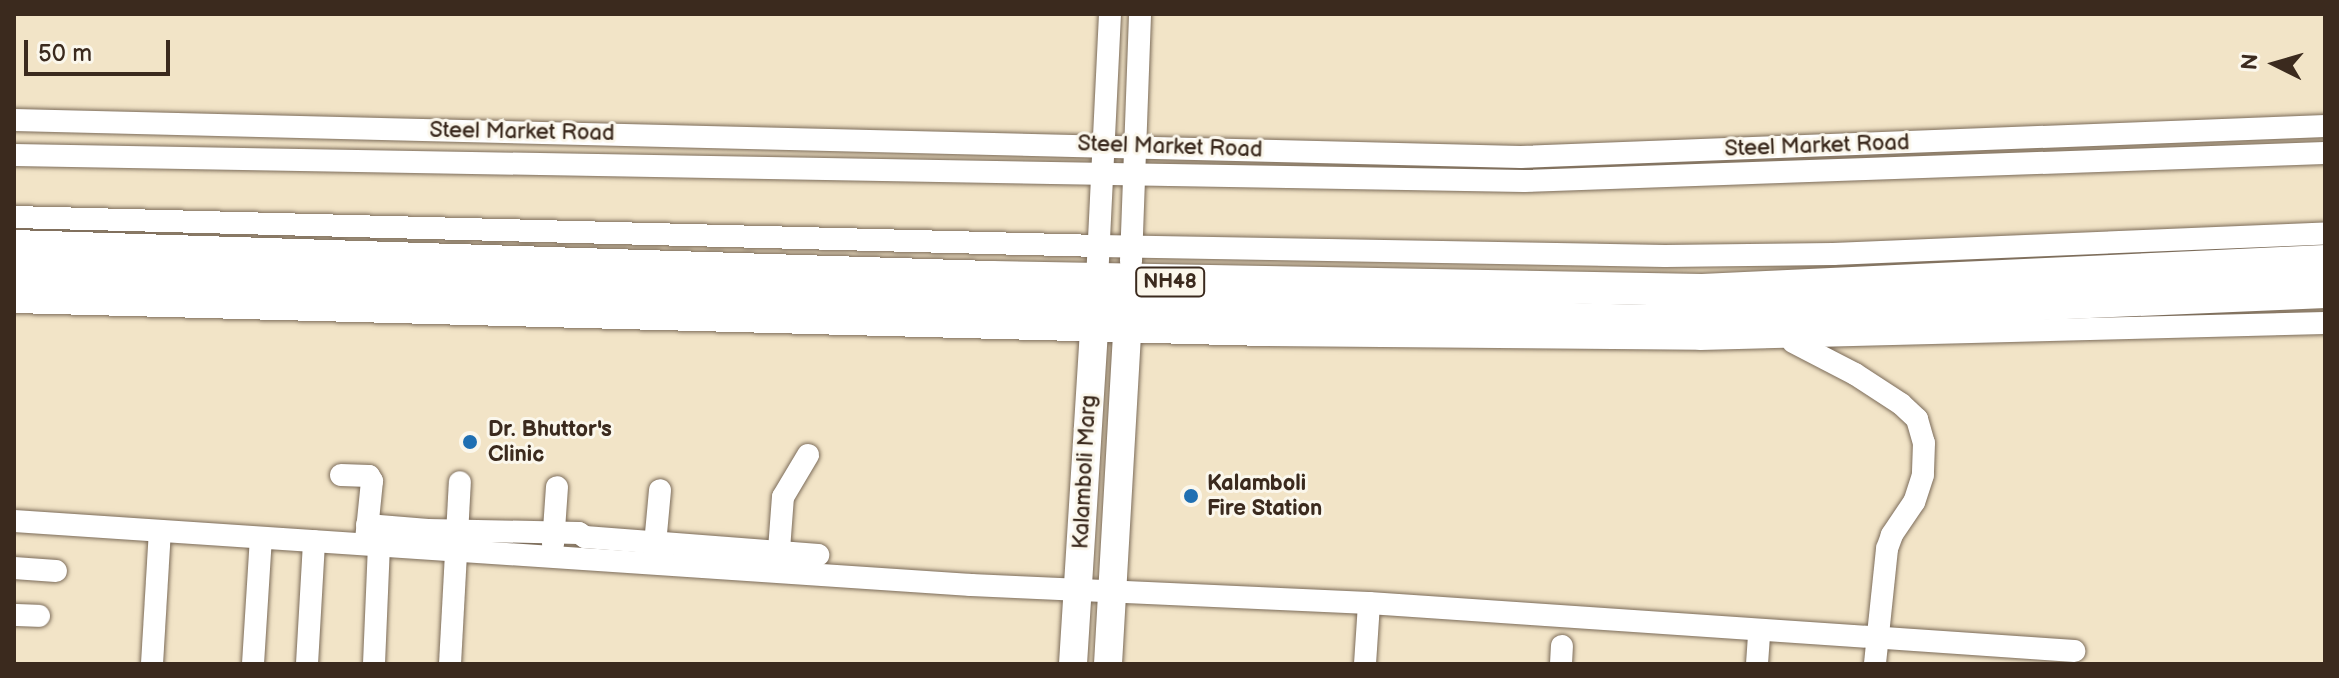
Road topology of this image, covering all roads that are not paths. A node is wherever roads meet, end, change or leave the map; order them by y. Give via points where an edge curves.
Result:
1 (1110, 14) edge
2 (1140, 14) edge
3 (14, 120) edge
4 (2325, 126) edge
5 (345, 128) junction
6 (464, 131) junction
7 (761, 137) junction
8 (1105, 145) junction
9 (1137, 146) junction
10 (2325, 153) edge
11 (14, 155) edge
12 (344, 160) junction
13 (463, 162) junction
14 (760, 167) junction
15 (1104, 173) junction
16 (1136, 174) junction
17 (14, 217) edge
18 (2325, 233) edge
19 (14, 246) edge
20 (1099, 246) junction
21 (1132, 247) junction
22 (2325, 261) edge
23 (14, 277) edge
24 (2325, 292) edge
25 (14, 302) edge
26 (1096, 306) junction
27 (1129, 306) junction
28 (2325, 323) edge
29 (1788, 339) junction
30 (808, 455) dead end
31 (341, 475) dead end
32 (460, 482) dead end
33 (557, 487) dead end
34 (660, 490) dead end
35 (14, 521) edge
36 (160, 531) junction
37 (554, 532) junction
38 (261, 538) junction
39 (371, 538) junction
40 (457, 540) junction
41 (314, 541) junction
42 (654, 553) junction
43 (818, 555) dead end
44 (553, 557) junction
45 (778, 562) junction
46 (14, 568) edge
47 (56, 571) dead end
48 (1079, 588) junction
49 (1112, 591) junction
50 (1369, 603) junction
51 (14, 615) edge
52 (39, 616) dead end
53 (1759, 632) junction
54 (1877, 639) junction
55 (2074, 651) dead end
56 (152, 664) edge
57 (253, 664) edge
58 (307, 664) edge
59 (374, 664) edge
60 (450, 664) edge
61 (1073, 664) edge
62 (1108, 664) edge
63 (1365, 664) edge
64 (1757, 664) edge
65 (1875, 664) edge

1 - 8 street
2 - 9 street
3 - 5 street, Steel Market Road
4 - 9 street, Steel Market Road via 1521,157
5 - 6 street, Steel Market Road
5 - 12 street
6 - 7 street, Steel Market Road
6 - 13 street
7 - 8 street, Steel Market Road
7 - 14 street
8 - 9 street, Steel Market Road
8 - 15 street
9 - 16 street
10 - 16 street, Steel Market Road via 1524,181
11 - 12 street, Steel Market Road
12 - 13 street, Steel Market Road
13 - 14 street, Steel Market Road
14 - 15 street, Steel Market Road
15 - 16 street, Steel Market Road
15 - 20 street
16 - 21 street
17 - 20 street
18 - 21 street via 1739,256
19 - 26 highway, NH48
20 - 21 street
20 - 26 street
21 - 27 street
22 - 27 highway, NH48 via 1702,290
23 - 26 highway, NH48
24 - 27 highway, NH48 via 1647,321
25 - 26 street
26 - 27 highway, NH48
26 - 27 street
26 - 48 main road, Kalamboli Marg
27 - 29 street
27 - 49 main road, Kalamboli Marg
28 - 29 street
29 - 54 street via 1855,374 1917,419 1924,443 1923,475 1887,549
30 - 45 street via 783,497
31 - 39 street via 369,476 372,481
32 - 40 street
33 - 37 street
34 - 42 street
35 - 36 street
36 - 38 street
36 - 56 street
37 - 40 street
37 - 42 street
37 - 44 street
38 - 41 street
38 - 57 street
39 - 40 street
39 - 41 street
39 - 59 street
40 - 44 street
40 - 60 street
41 - 58 street
42 - 44 street
42 - 45 street
43 - 45 street
45 - 48 street
46 - 47 street
48 - 49 street
48 - 61 main road, Kalamboli Marg
49 - 50 street
49 - 62 main road, Kalamboli Marg
50 - 53 street
50 - 63 street
51 - 52 street
53 - 54 street
53 - 64 street
54 - 55 street
54 - 65 street

